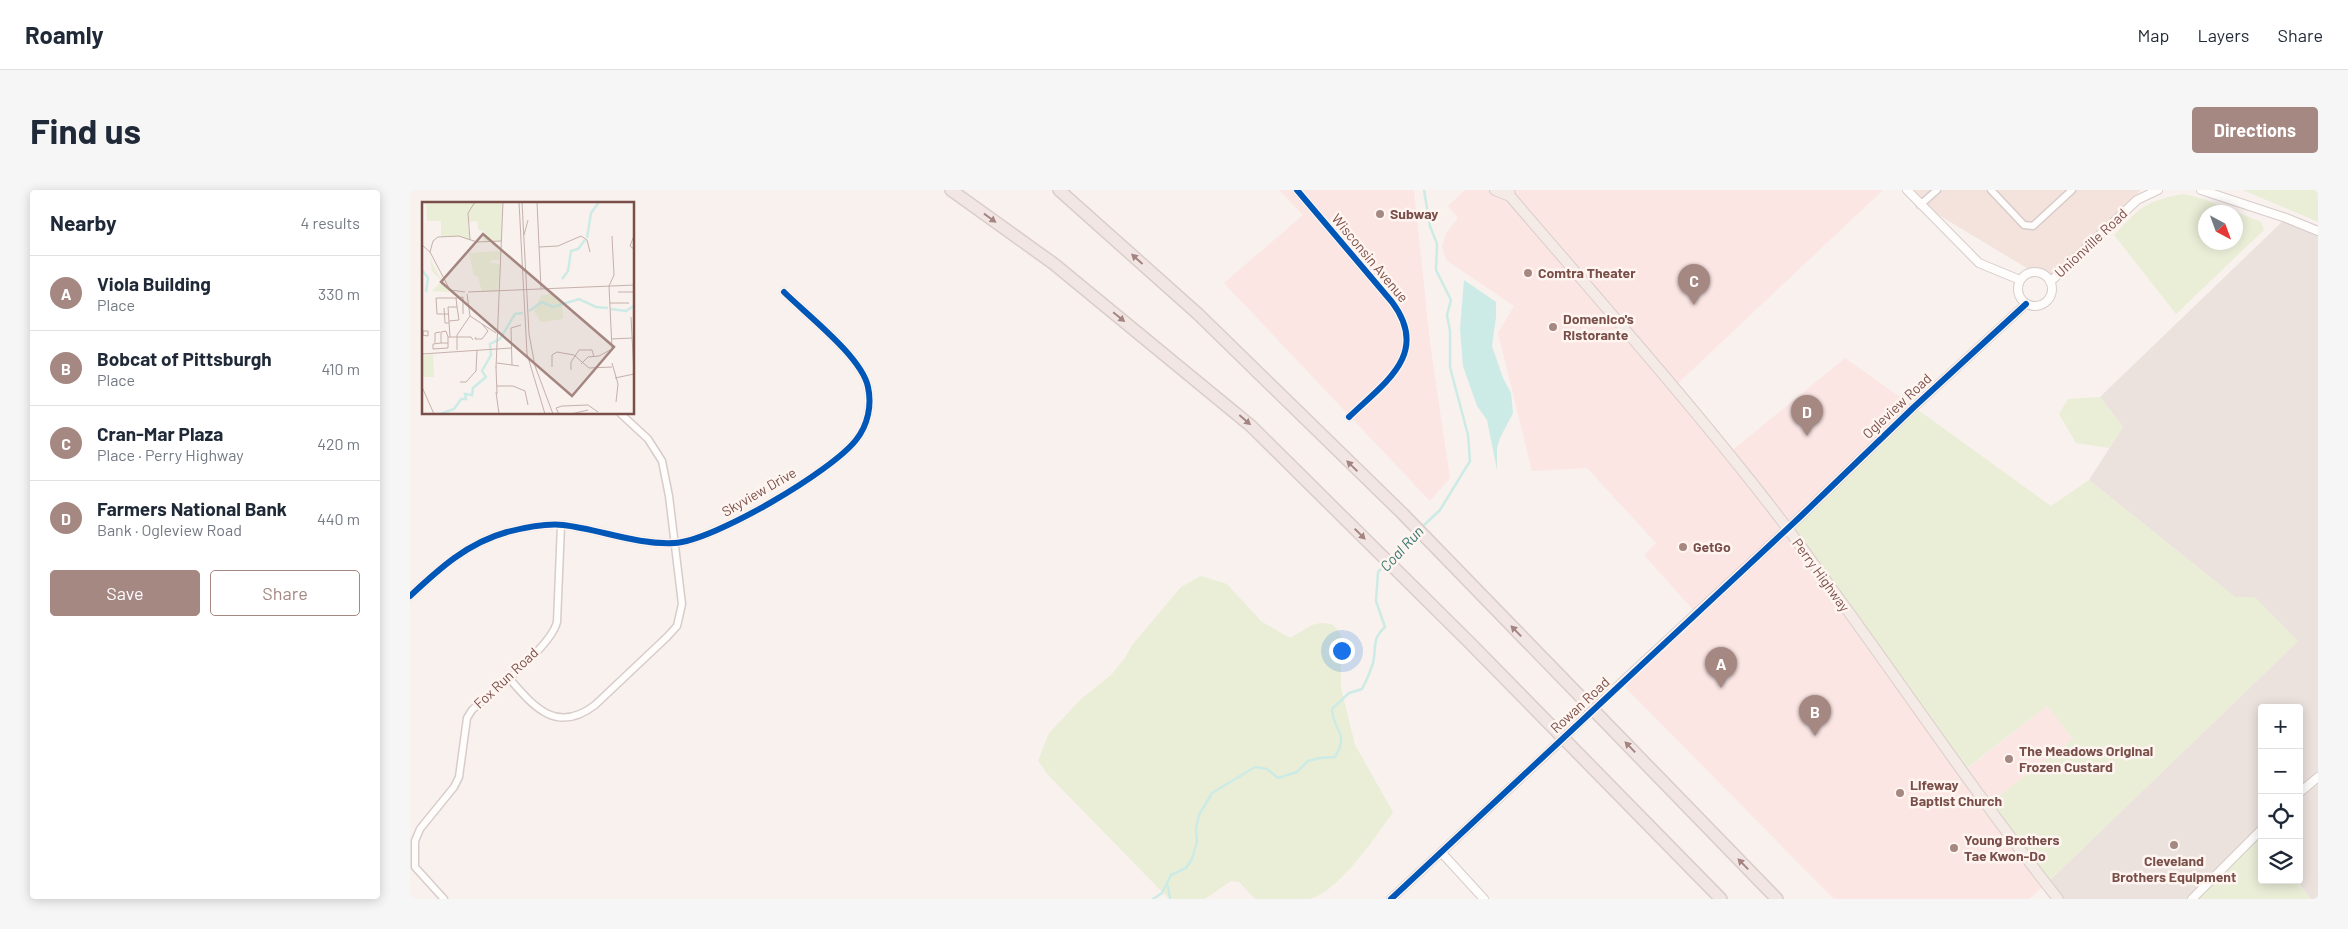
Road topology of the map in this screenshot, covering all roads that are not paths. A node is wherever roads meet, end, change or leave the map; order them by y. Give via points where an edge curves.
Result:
1 (950, 190) edge
2 (1054, 190) edge
3 (1059, 190) edge
4 (1296, 190) edge
5 (1495, 190) edge
6 (1907, 190) edge
7 (1937, 190) edge
8 (1991, 190) edge
9 (2072, 190) edge
10 (2158, 190) edge
11 (2201, 190) edge
12 (1509, 193) edge
13 (1920, 205) junction
14 (1086, 213) junction
15 (2318, 231) edge
16 (2020, 280) junction
17 (2050, 282) junction
18 (784, 292) dead end
19 (2026, 304) junction
20 (622, 415) edge
21 (1349, 417) dead end
22 (561, 525) junction
23 (1787, 528) junction
24 (675, 543) junction
25 (410, 596) edge
26 (508, 677) junction
27 (2318, 777) edge
28 (2303, 790) edge
29 (2258, 834) edge
30 (1441, 852) junction
31 (412, 867) edge
32 (444, 899) edge
33 (1391, 899) edge
34 (1484, 899) edge
35 (1720, 899) edge
36 (1777, 899) edge
37 (2058, 899) edge
38 (2192, 899) edge

1 -> 35 highway via 1054,264 1251,426 1470,643
2 - 14 highway
3 - 14 highway
4 - 21 street, Wisconsin Avenue via 1392,302 1408,333 1406,351 1395,371
5 - 12 main road, Perry Highway
6 - 13 street
7 - 13 street
8 - 9 street via 2024,226 2033,226
10 - 17 street, Unionville Road via 2137,200
11 - 15 street
12 - 23 main road, Perry Highway via 1724,448
13 - 16 street via 1979,263
36 -> 14 highway via 1403,514 1198,314
16 - 17 street via 2034,272 2045,275
16 - 19 street via 2017,292
17 - 19 street via 2052,290 2048,300 2038,306
18 - 24 street, Skyview Drive via 842,347 863,373 870,401 867,420 858,439 846,452 762,508 713,531
19 - 23 street, Ogleview Road
20 - 24 street via 648,439 662,461
22 - 24 street, Skyview Drive
22 - 25 street, Skyview Drive via 506,533 471,547 451,559
22 - 26 street, Fox Run Road via 554,631
23 - 30 street, Rowan Road, bridge
23 - 37 main road, Perry Highway
24 - 26 street via 682,604 676,626 595,705 575,717 553,717 536,708
26 - 31 street, Fox Run Road via 467,718 459,777 420,829
27 - 28 street
29 - 38 street
30 - 33 street, Rowan Road
30 - 34 street
31 - 32 street, Fox Run Road

